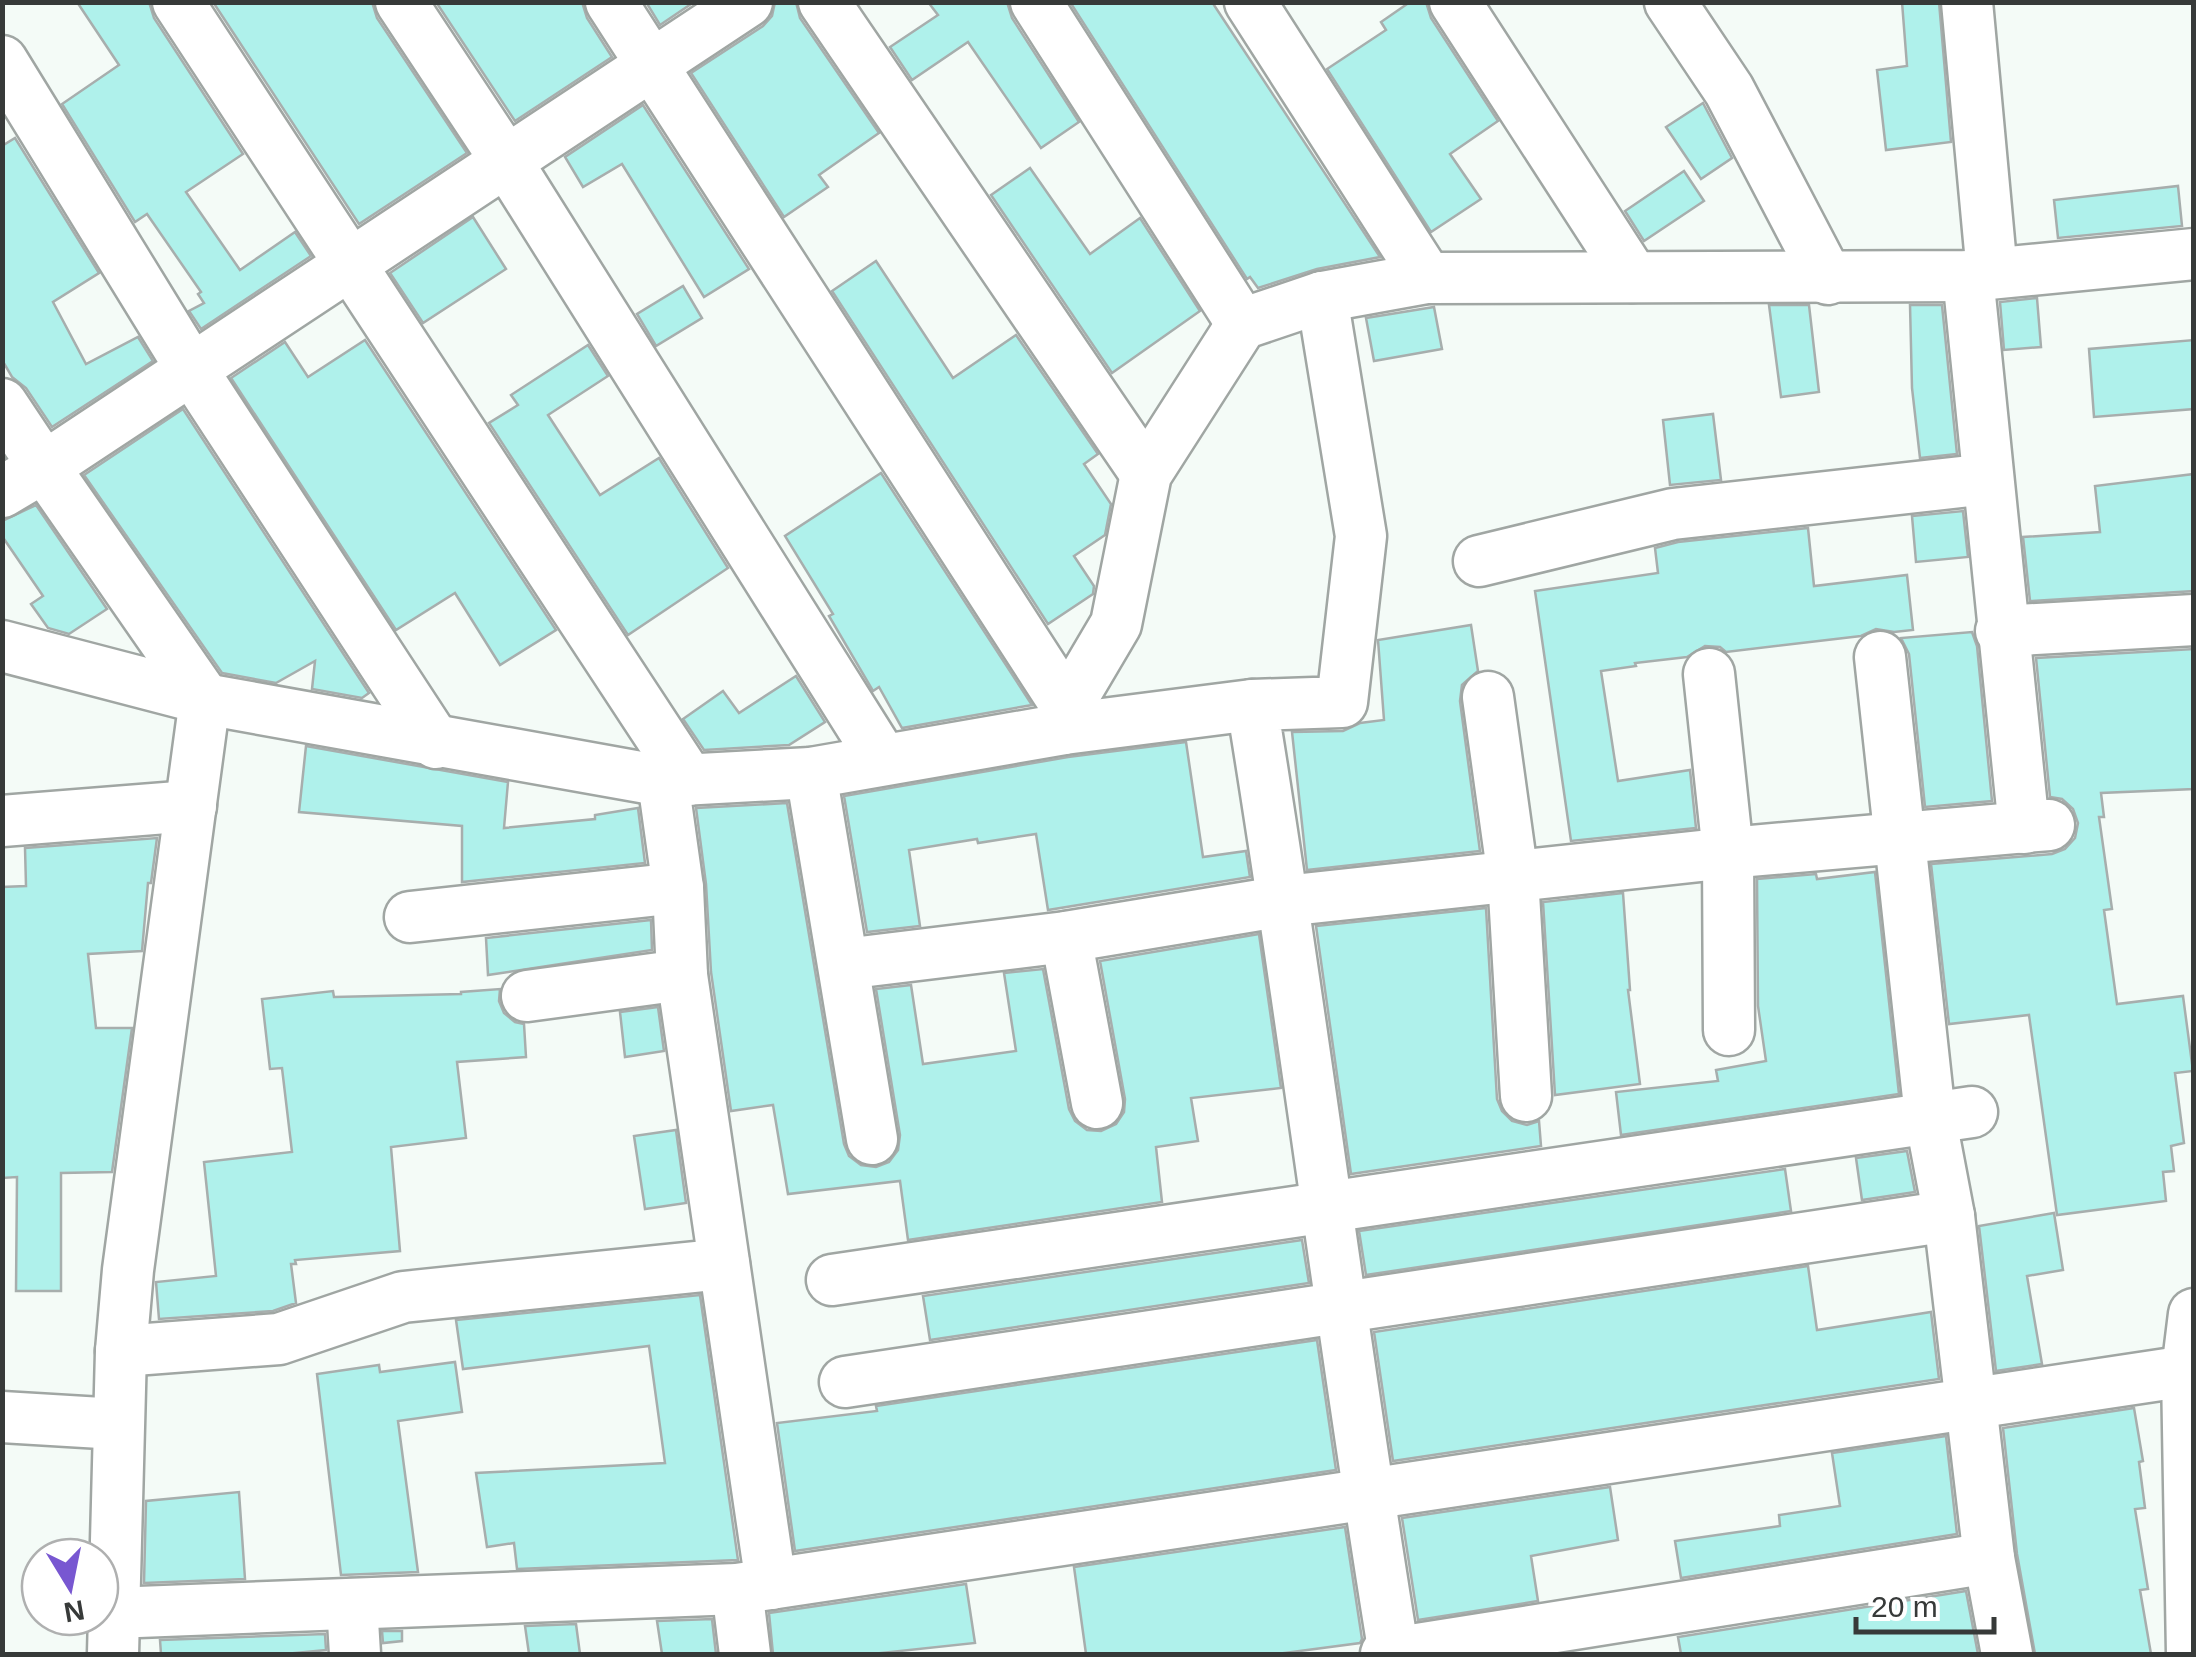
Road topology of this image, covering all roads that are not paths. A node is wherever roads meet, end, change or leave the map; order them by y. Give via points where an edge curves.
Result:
1 (178, 2) edge
2 (401, 2) edge
3 (610, 2) edge
4 (747, 2) edge
5 (824, 2) edge
6 (1036, 2) edge
7 (1250, 2) edge
8 (1455, 2) edge
9 (1670, 2) edge
10 (1967, 2) edge
11 (2, 61) edge
12 (651, 66) junction
13 (507, 162) junction
14 (2194, 254) edge
15 (350, 267) junction
16 (1980, 275) junction
17 (1633, 277) junction
18 (1426, 278) junction
19 (1828, 279) junction
20 (1322, 297) junction
21 (1242, 324) junction
22 (192, 370) junction
23 (2, 404) edge
24 (44, 466) junction
25 (1146, 474) junction
26 (1988, 479) junction
27 (2, 492) edge
28 (1478, 561) dead end
29 (2194, 620) edge
30 (2002, 631) junction
31 (2, 646) edge
32 (1880, 657) dead end
33 (1709, 674) dead end
34 (1488, 696) dead end
35 (205, 700) junction
36 (1252, 705) junction
37 (1066, 718) junction
38 (436, 743) junction
39 (882, 760) junction
40 (812, 773) junction
41 (676, 781) junction
42 (190, 806) junction
43 (2, 822) edge
44 (1899, 838) junction
45 (1728, 853) junction
46 (1513, 877) junction
47 (678, 888) junction
48 (1284, 901) junction
49 (410, 917) dead end
50 (1066, 937) junction
51 (844, 964) junction
52 (682, 975) junction
53 (527, 996) dead end
54 (1728, 1030) dead end
55 (1526, 1096) dead end
56 (1097, 1103) dead end
57 (1951, 1114) junction
58 (872, 1139) dead end
59 (1325, 1208) junction
60 (1948, 1216) junction
61 (724, 1264) junction
62 (832, 1280) dead end
63 (1340, 1310) junction
64 (2194, 1314) edge
65 (121, 1352) junction
66 (2187, 1371) junction
67 (845, 1382) dead end
68 (1969, 1403) junction
69 (2, 1417) edge
70 (118, 1424) junction
71 (1366, 1492) junction
72 (115, 1537) edge
73 (1989, 1558) junction
74 (754, 1586) junction
75 (352, 1604) junction
76 (120, 1633) edge
77 (355, 1654) edge
78 (745, 1654) edge
79 (1386, 1654) edge
80 (1394, 1654) edge
81 (2007, 1654) edge
82 (2192, 1654) edge

1 - 15 street
2 - 13 street
3 - 12 street
4 - 12 street
5 - 25 street
6 - 21 street
7 - 18 street
8 - 17 street
9 - 19 street via 1728,90
10 - 16 street
11 - 22 street
12 - 13 street
12 - 37 street
13 - 15 street
13 - 39 street
14 - 16 street
15 - 22 street
15 - 41 street
16 - 19 street
16 - 26 street
17 - 18 street
17 - 19 street
18 - 20 street
20 - 21 street
20 - 36 street via 1361,536 1342,702
21 - 25 street
22 - 24 street
22 - 38 street
23 - 24 street
24 - 27 street
24 - 35 street
25 - 37 street via 1116,624
26 - 28 street via 1673,514
26 - 30 street
29 - 30 street
30 - 44 street via 2036,826
31 - 35 street
32 - 44 street
33 - 45 street
34 - 46 street
35 - 38 street
35 - 42 street
36 - 37 street
36 - 48 street
37 - 39 street
38 - 41 street
39 - 40 street
40 - 41 street
40 - 51 street
41 - 47 street
42 - 43 street
42 - 65 street
44 - 45 street
44 - 57 street
45 - 46 street
45 - 54 street
46 - 48 street
46 - 55 street
47 - 49 street
47 - 52 street
48 - 50 street
48 - 59 street
50 - 51 street
50 - 56 street
51 - 58 street
52 - 53 street
52 - 61 street
57 - 59 street
57 - 60 street
59 - 62 street
59 - 63 street
60 - 63 street
60 - 68 street
61 - 65 street via 403,1297 279,1339
61 - 74 street
63 - 67 street
63 - 71 street
64 - 66 street
65 - 70 street
66 - 68 street
66 - 82 street
68 - 71 street
68 - 73 street
69 - 70 street
70 - 72 street
71 - 74 street
71 - 80 street
73 - 80 street
73 - 81 street
74 - 75 street
74 - 78 street
75 - 76 street
75 - 77 street
79 - 80 street

